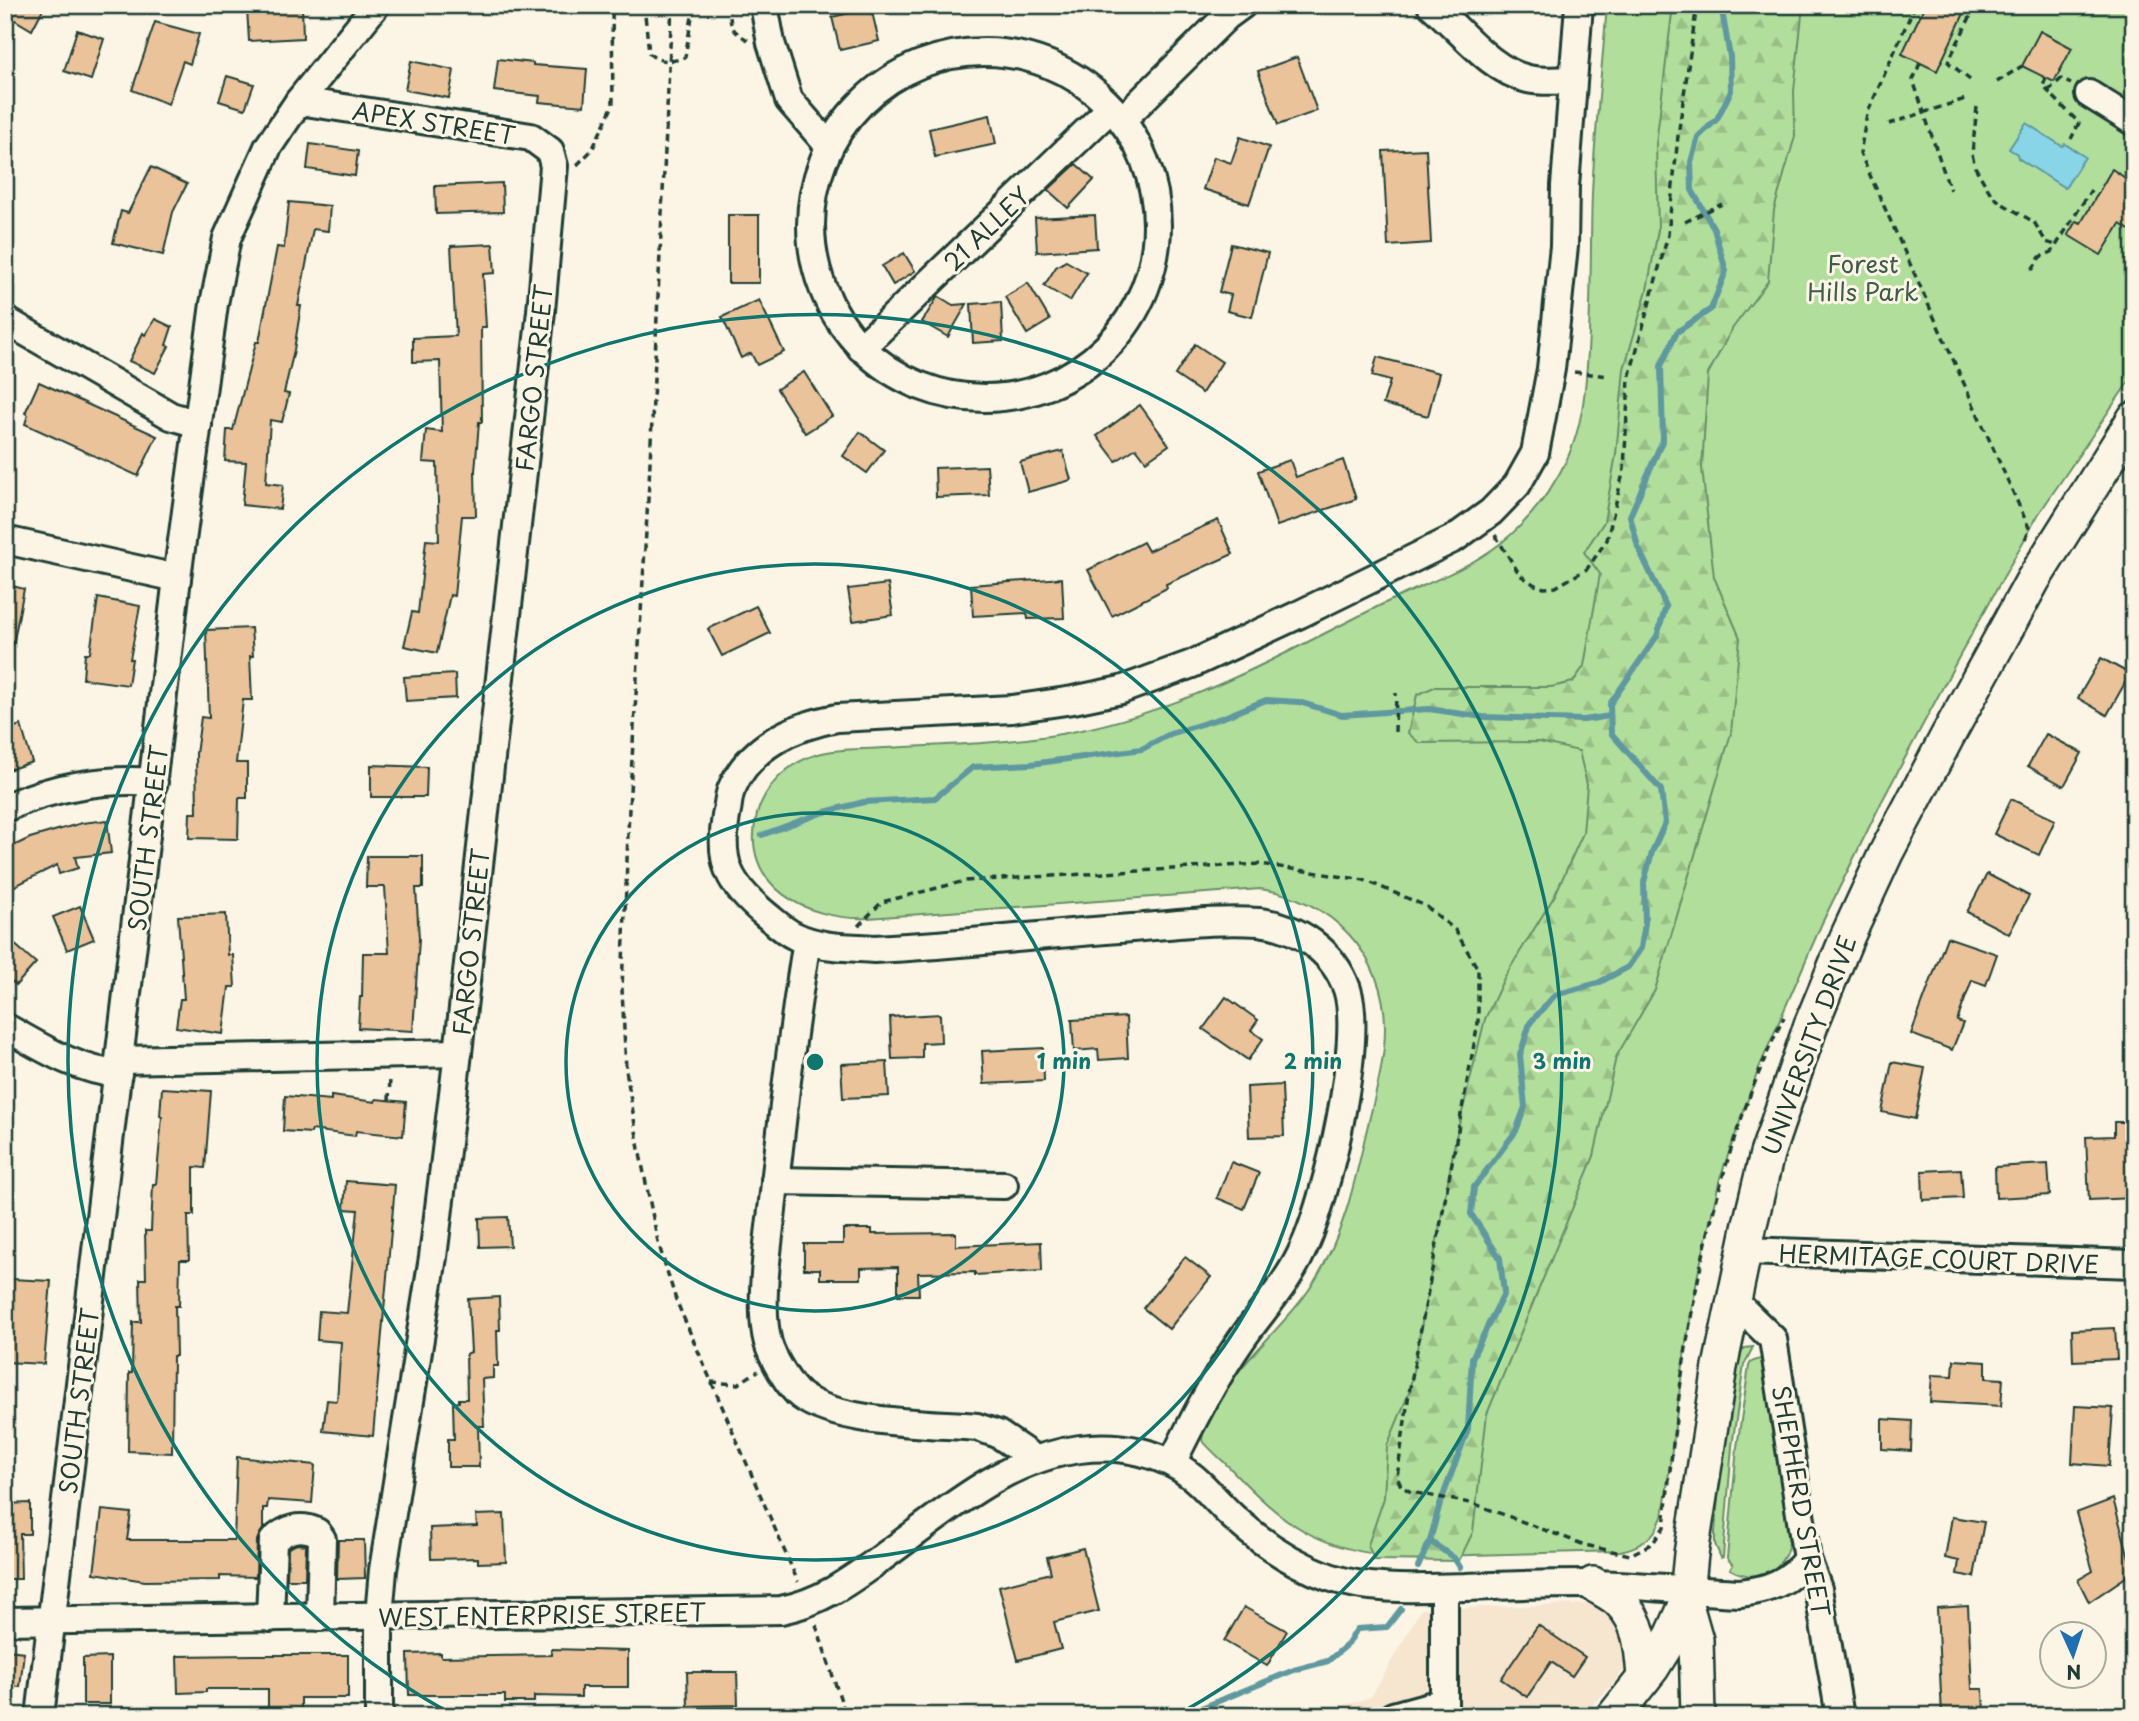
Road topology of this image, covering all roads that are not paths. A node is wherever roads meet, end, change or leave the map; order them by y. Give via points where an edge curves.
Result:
1 (376, 5) edge
2 (764, 5) edge
3 (1242, 5) edge
4 (1431, 5) edge
5 (1579, 5) edge
6 (1572, 80) junction
7 (2090, 94) dead end
8 (299, 101) junction
9 (1116, 114) junction
10 (2134, 122) edge
11 (830, 146) junction
12 (554, 166) joint
13 (5, 320) edge
14 (861, 348) junction
15 (2134, 419) edge
16 (198, 424) junction
17 (5, 540) edge
18 (177, 578) junction
19 (154, 782) junction
20 (5, 808) edge
21 (819, 944) junction
22 (5, 1027) edge
23 (457, 1053) junction
24 (119, 1067) junction
25 (775, 1181) junction
26 (1004, 1185) dead end
27 (1744, 1251) junction
28 (2134, 1264) edge
29 (1735, 1302) junction
30 (1035, 1459) junction
31 (1172, 1464) junction
32 (1807, 1559) junction
33 (1593, 1584) junction
34 (1444, 1587) junction
35 (1686, 1597) junction
36 (379, 1616) junction
37 (320, 1617) junction
38 (270, 1618) junction
39 (5, 1621) edge
40 (52, 1621) junction
41 (1644, 1678) junction
42 (1444, 1709) edge
43 (40, 1716) edge
44 (379, 1716) edge
45 (1393, 1716) edge
46 (1615, 1716) edge
47 (1698, 1716) edge
48 (1840, 1716) edge

1 - 8 street, SOUTH STREET
2 - 11 street via 789,100
3 - 9 street, 21 ALLEY
4 - 6 street via 1508,72 1536,80
5 - 6 street
6 - 21 street via 1564,246 1551,369 1535,453 1517,485 1455,538 1192,664 1121,690 1012,709 838,718 784,735 751,760 730,792 724,853 738,889 792,935
7 - 10 street
8 - 12 street, APEX STREET via 531,137 550,151
8 - 16 street, SOUTH STREET via 268,147 228,238
9 - 11 street via 1082,83 1047,64 1009,54 970,53 932,60 888,82 851,114
9 - 14 street, 21 ALLEY
9 - 14 street via 1147,165 1154,190 1157,242 1138,304 1117,337 1098,355 1055,383 1004,397 978,398 940,392 903,379
11 - 14 street via 812,204 814,264 832,309
12 - 23 street, FARGO STREET
13 - 16 street via 171,416
15 - 27 main road, UNIVERSITY DRIVE via 2034,580 1886,853 1800,1054 1767,1154
16 - 18 street, SOUTH STREET
17 - 18 street
18 - 19 street, SOUTH STREET
19 - 20 street via 95,783
19 - 24 street, SOUTH STREET
21 - 25 street via 799,989
21 - 31 street via 874,949 1201,922 1259,922 1301,934 1339,972 1351,1005 1350,1045 1339,1126 1318,1211 1292,1270 1220,1371
22 - 24 street via 70,1063 96,1071
23 - 24 street
23 - 36 street, FARGO STREET via 433,1257
24 - 40 street, SOUTH STREET
25 - 26 street
25 - 30 street via 764,1311 768,1343 800,1395 839,1414 978,1427 998,1434
27 - 28 street, HERMITAGE COURT DRIVE
27 - 29 main road, UNIVERSITY DRIVE
29 - 32 street, SHEPHERD STREET via 1773,1339
29 - 35 main road, UNIVERSITY DRIVE via 1720,1367
30 - 31 street, WEST ENTERPRISE STREET via 1099,1448 1140,1452
30 - 36 street, WEST ENTERPRISE STREET via 978,1489 834,1591 795,1607 752,1612
31 - 34 street, WEST ENTERPRISE STREET via 1193,1477 1264,1543 1311,1571 1366,1586
32 - 35 street, WEST ENTERPRISE STREET via 1785,1580 1756,1591
32 - 48 street, SHEPHERD STREET via 1818,1589
33 - 34 street, WEST ENTERPRISE STREET
33 - 35 street, WEST ENTERPRISE STREET
33 - 41 main road via 1621,1602 1635,1622
34 - 42 street
35 - 41 main road, UNIVERSITY DRIVE via 1672,1636
35 - 47 main road via 1696,1640
36 - 37 street, WEST ENTERPRISE STREET
36 - 44 street, FARGO STREET
37 - 38 street, WEST ENTERPRISE STREET
37 - 38 street via 322,1539 317,1532 299,1527 273,1541
38 - 40 street, WEST ENTERPRISE STREET
39 - 40 street, WEST ENTERPRISE STREET
40 - 43 street, SOUTH STREET
41 - 46 main road, UNIVERSITY DRIVE
42 - 45 street

